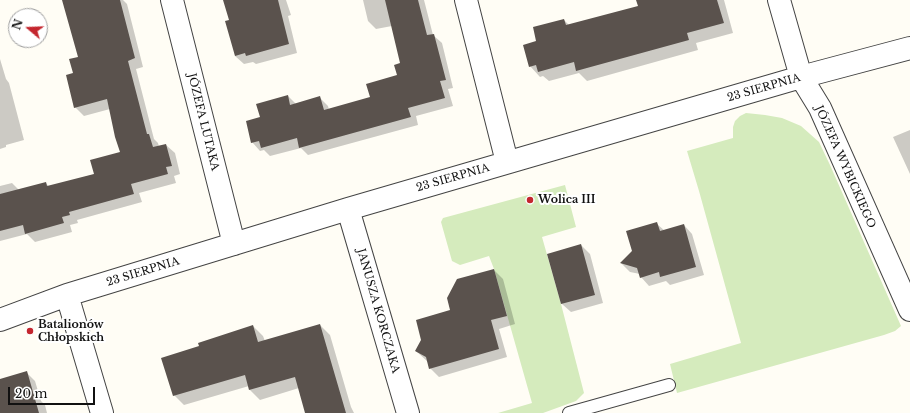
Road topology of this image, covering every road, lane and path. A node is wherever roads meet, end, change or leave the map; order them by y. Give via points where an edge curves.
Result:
1 (172, 0) edge
2 (466, 0) edge
3 (779, 0) edge
4 (910, 48) edge
5 (801, 77) junction
6 (507, 162) junction
7 (348, 209) junction
8 (234, 244) junction
9 (67, 296) junction
10 (910, 310) edge
11 (0, 320) edge
12 (669, 385) dead end
13 (102, 413) edge
14 (408, 413) edge
15 (569, 413) edge

1 - 8 street, JÓZEFA LUTAKA
2 - 6 street
3 - 5 street, JÓZEFA WYBICKIEGO
4 - 5 street, 23 SIERPNIA
5 - 6 street, 23 SIERPNIA
5 - 10 street, JÓZEFA WYBICKIEGO via 820,108
6 - 7 street, 23 SIERPNIA
7 - 8 street, 23 SIERPNIA
7 - 14 street, JANUSZA KORCZAKA
8 - 9 street, 23 SIERPNIA
9 - 11 street, 23 SIERPNIA
9 - 13 street
12 - 15 lane

